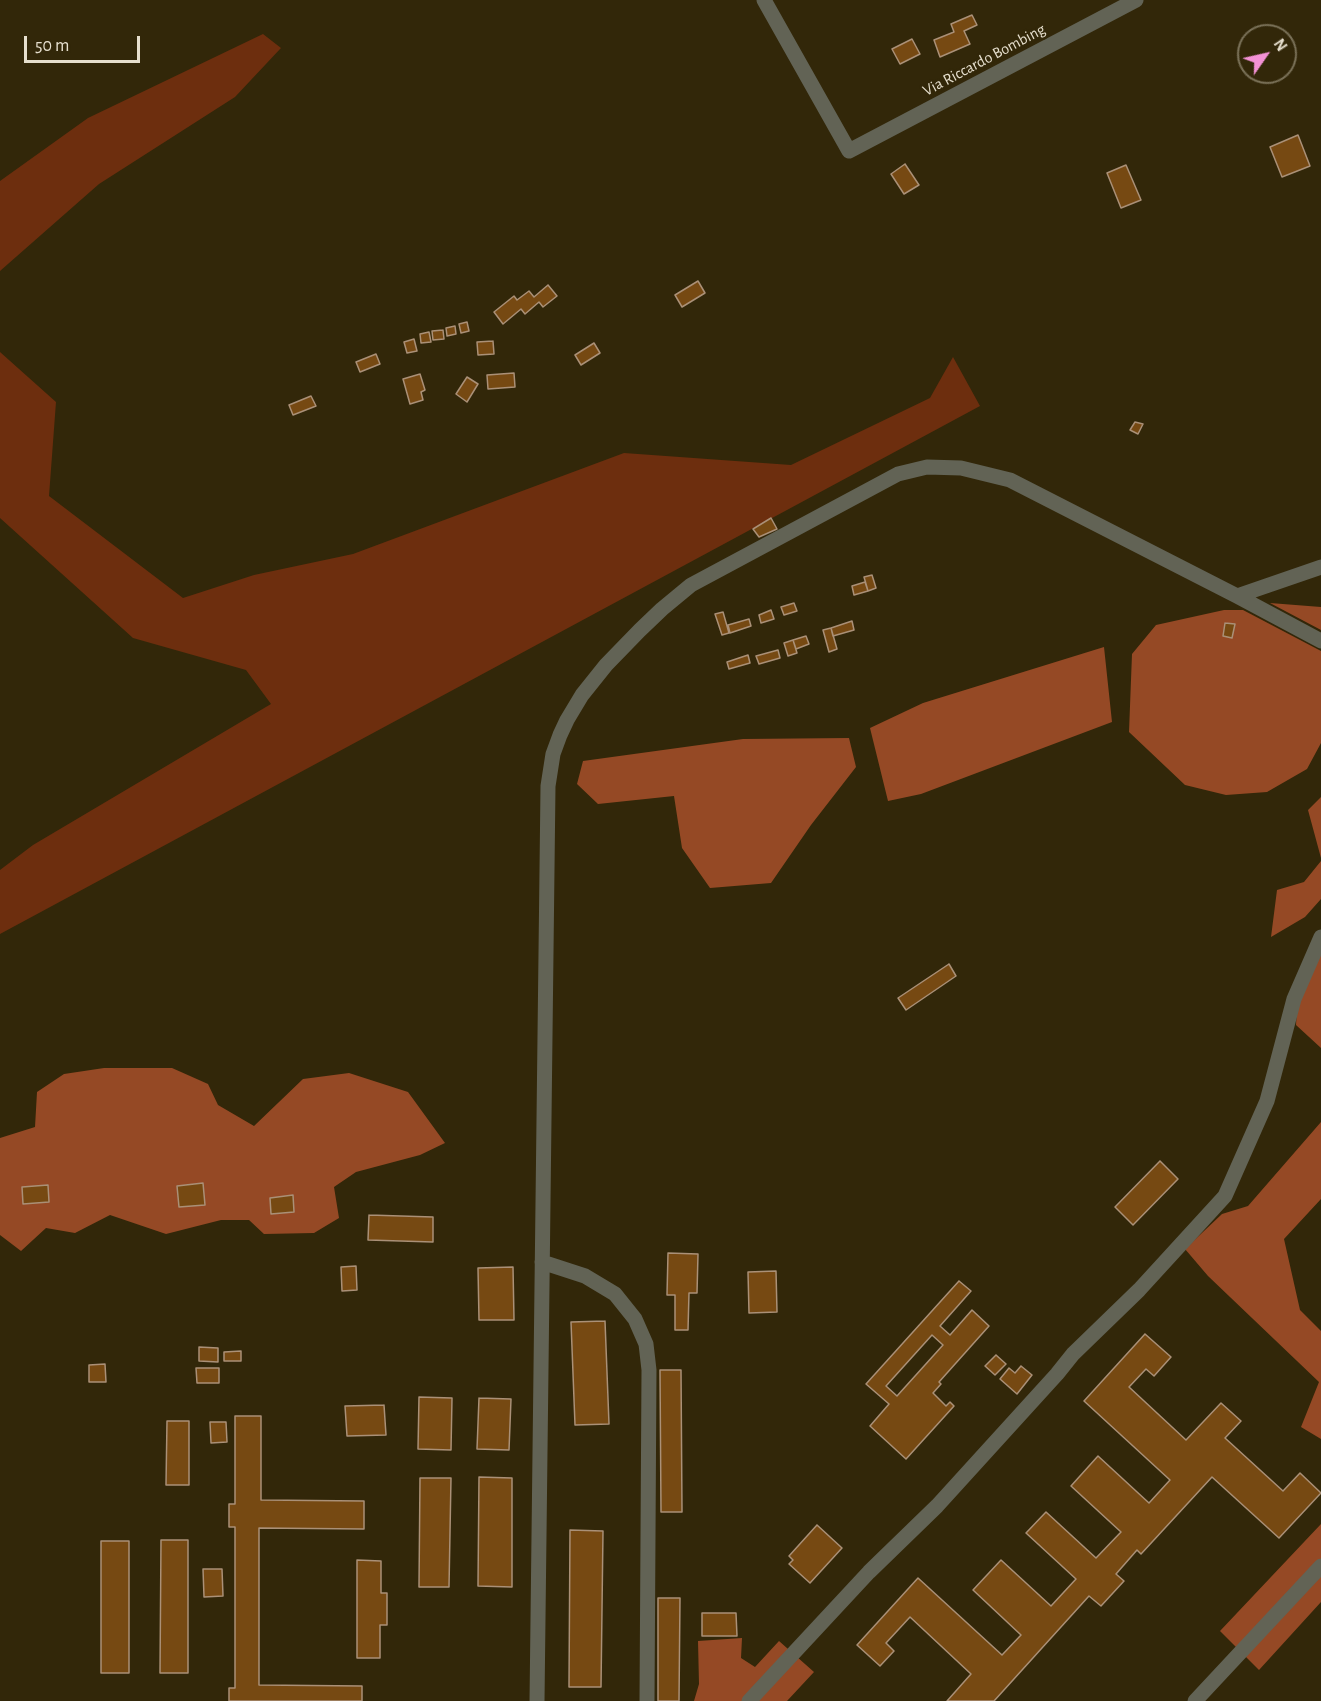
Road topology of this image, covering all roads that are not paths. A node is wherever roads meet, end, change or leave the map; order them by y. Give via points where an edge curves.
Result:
1 (764, 0) edge
2 (1136, 0) edge
3 (1321, 567) edge
4 (1237, 596) junction
5 (1321, 641) edge
6 (1321, 937) edge
7 (542, 1262) junction
8 (1321, 1566) edge
9 (537, 1701) edge
10 (647, 1701) edge
11 (748, 1701) edge
12 (1196, 1701) edge

1 - 2 street, Via Riccardo Bombing via 849,152
3 - 4 street
4 - 5 street
4 - 7 street via 1010,480 961,468 927,467 898,474 702,579 647,623 582,695 560,735 550,769
6 - 11 street via 1294,999 1267,1101 1225,1196
7 - 9 street
7 - 10 street via 585,1276 615,1294 635,1319 646,1344
8 - 12 street

